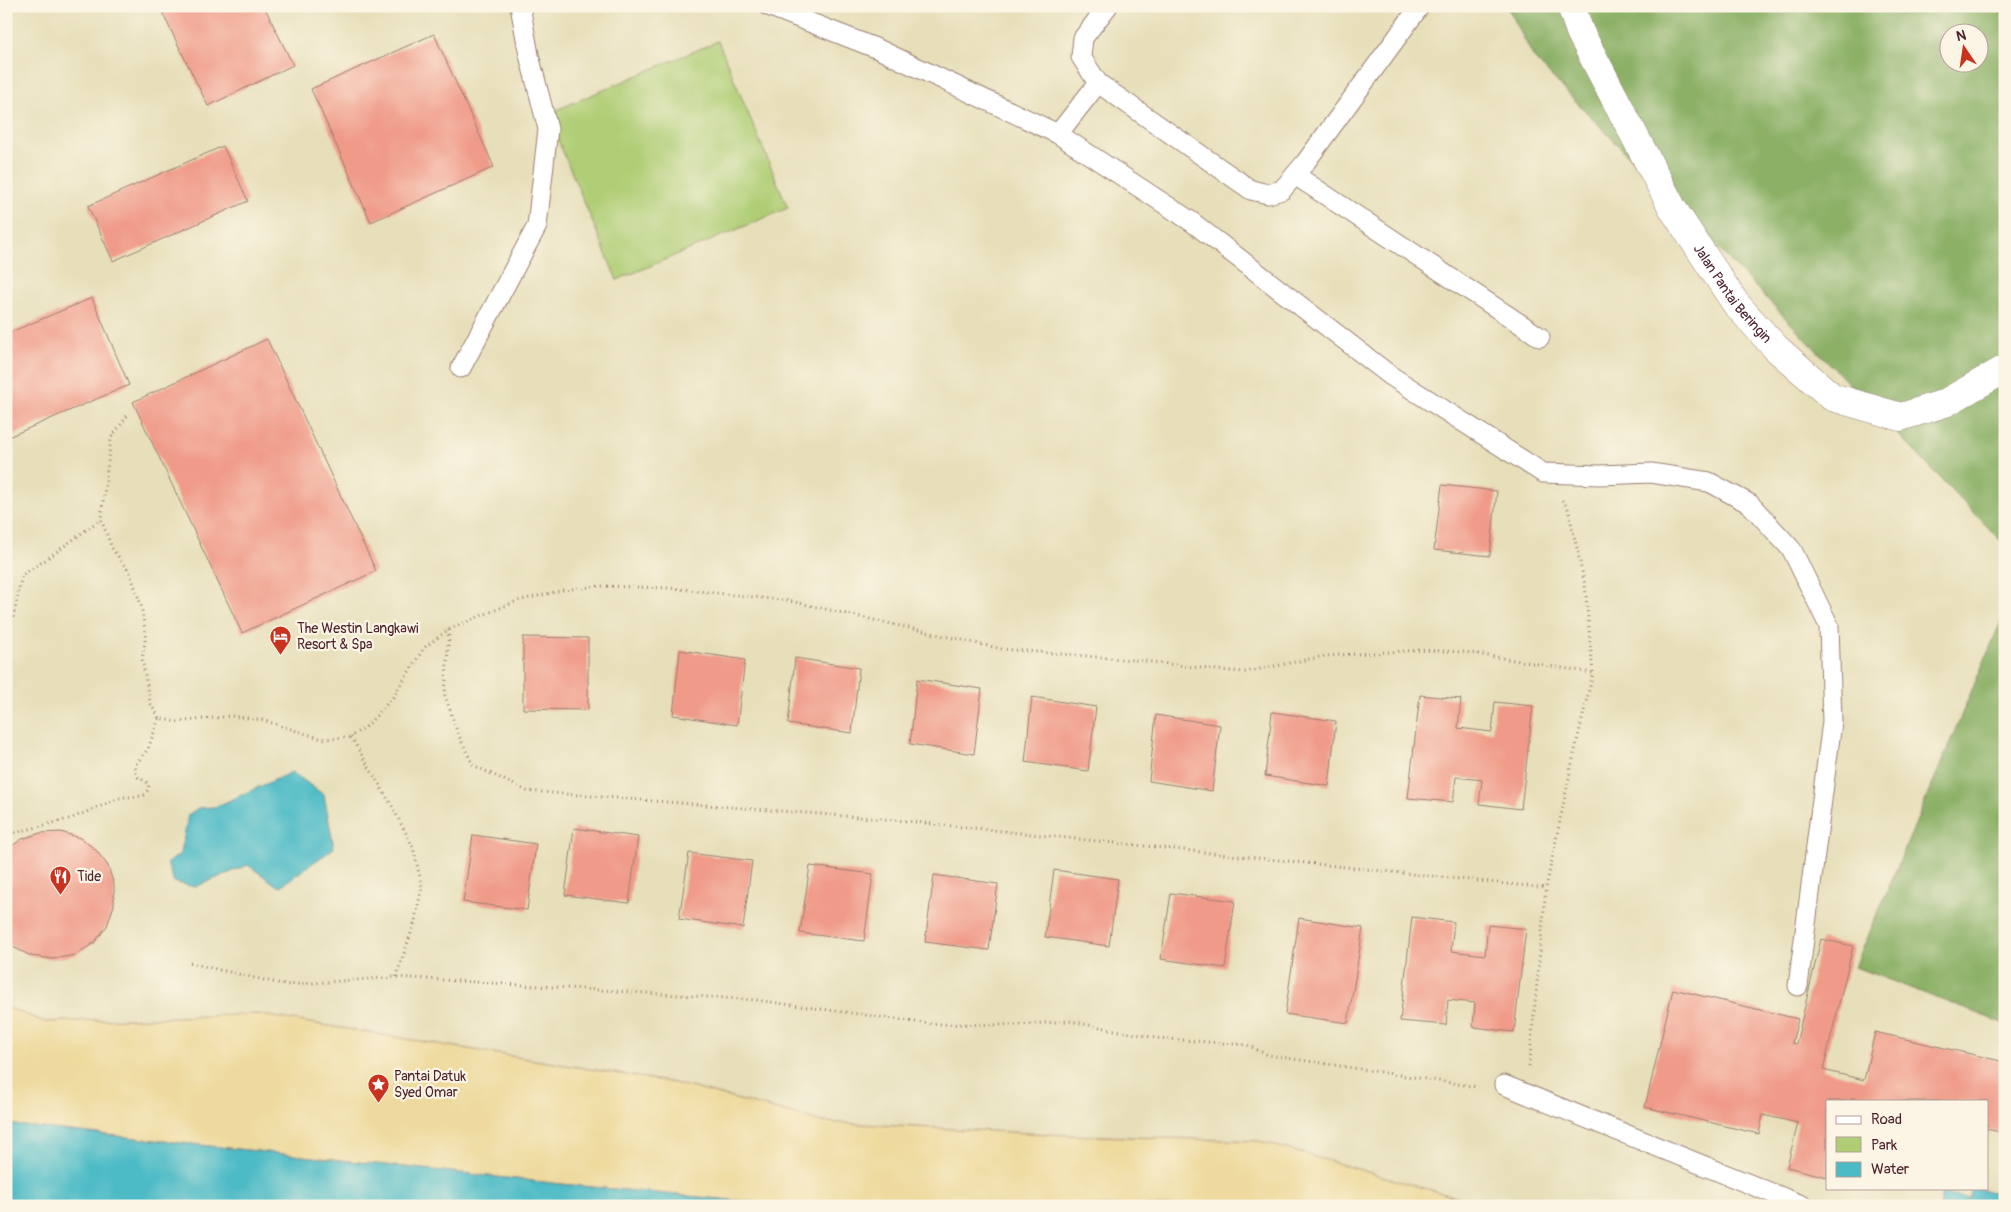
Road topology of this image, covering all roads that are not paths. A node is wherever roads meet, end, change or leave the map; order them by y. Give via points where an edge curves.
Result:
1 (520, 6) edge
2 (768, 6) edge
3 (1108, 6) edge
4 (1420, 6) edge
5 (1571, 6) edge
6 (1098, 83) junction
7 (1058, 134) junction
8 (1295, 175) junction
9 (1540, 338) dead end
10 (461, 368) dead end
11 (2005, 369) edge
12 (1798, 986) dead end
13 (1504, 1085) road end
14 (1804, 1206) edge

1 - 10 lane via 548,129 537,226
2 - 7 lane via 878,49
3 - 6 lane via 1083,38 1081,57
4 - 8 lane
5 - 11 street, Jalan Pantai Beringin via 1580,32 1673,209 1736,304 1776,348 1832,397 1901,417 1945,403
6 - 7 lane
6 - 8 lane via 1251,190 1268,194 1282,190
7 - 12 lane via 1192,222 1392,376 1543,473 1651,473 1709,482 1750,504 1792,550 1829,626 1832,722
8 - 9 lane
13 - 14 lane

